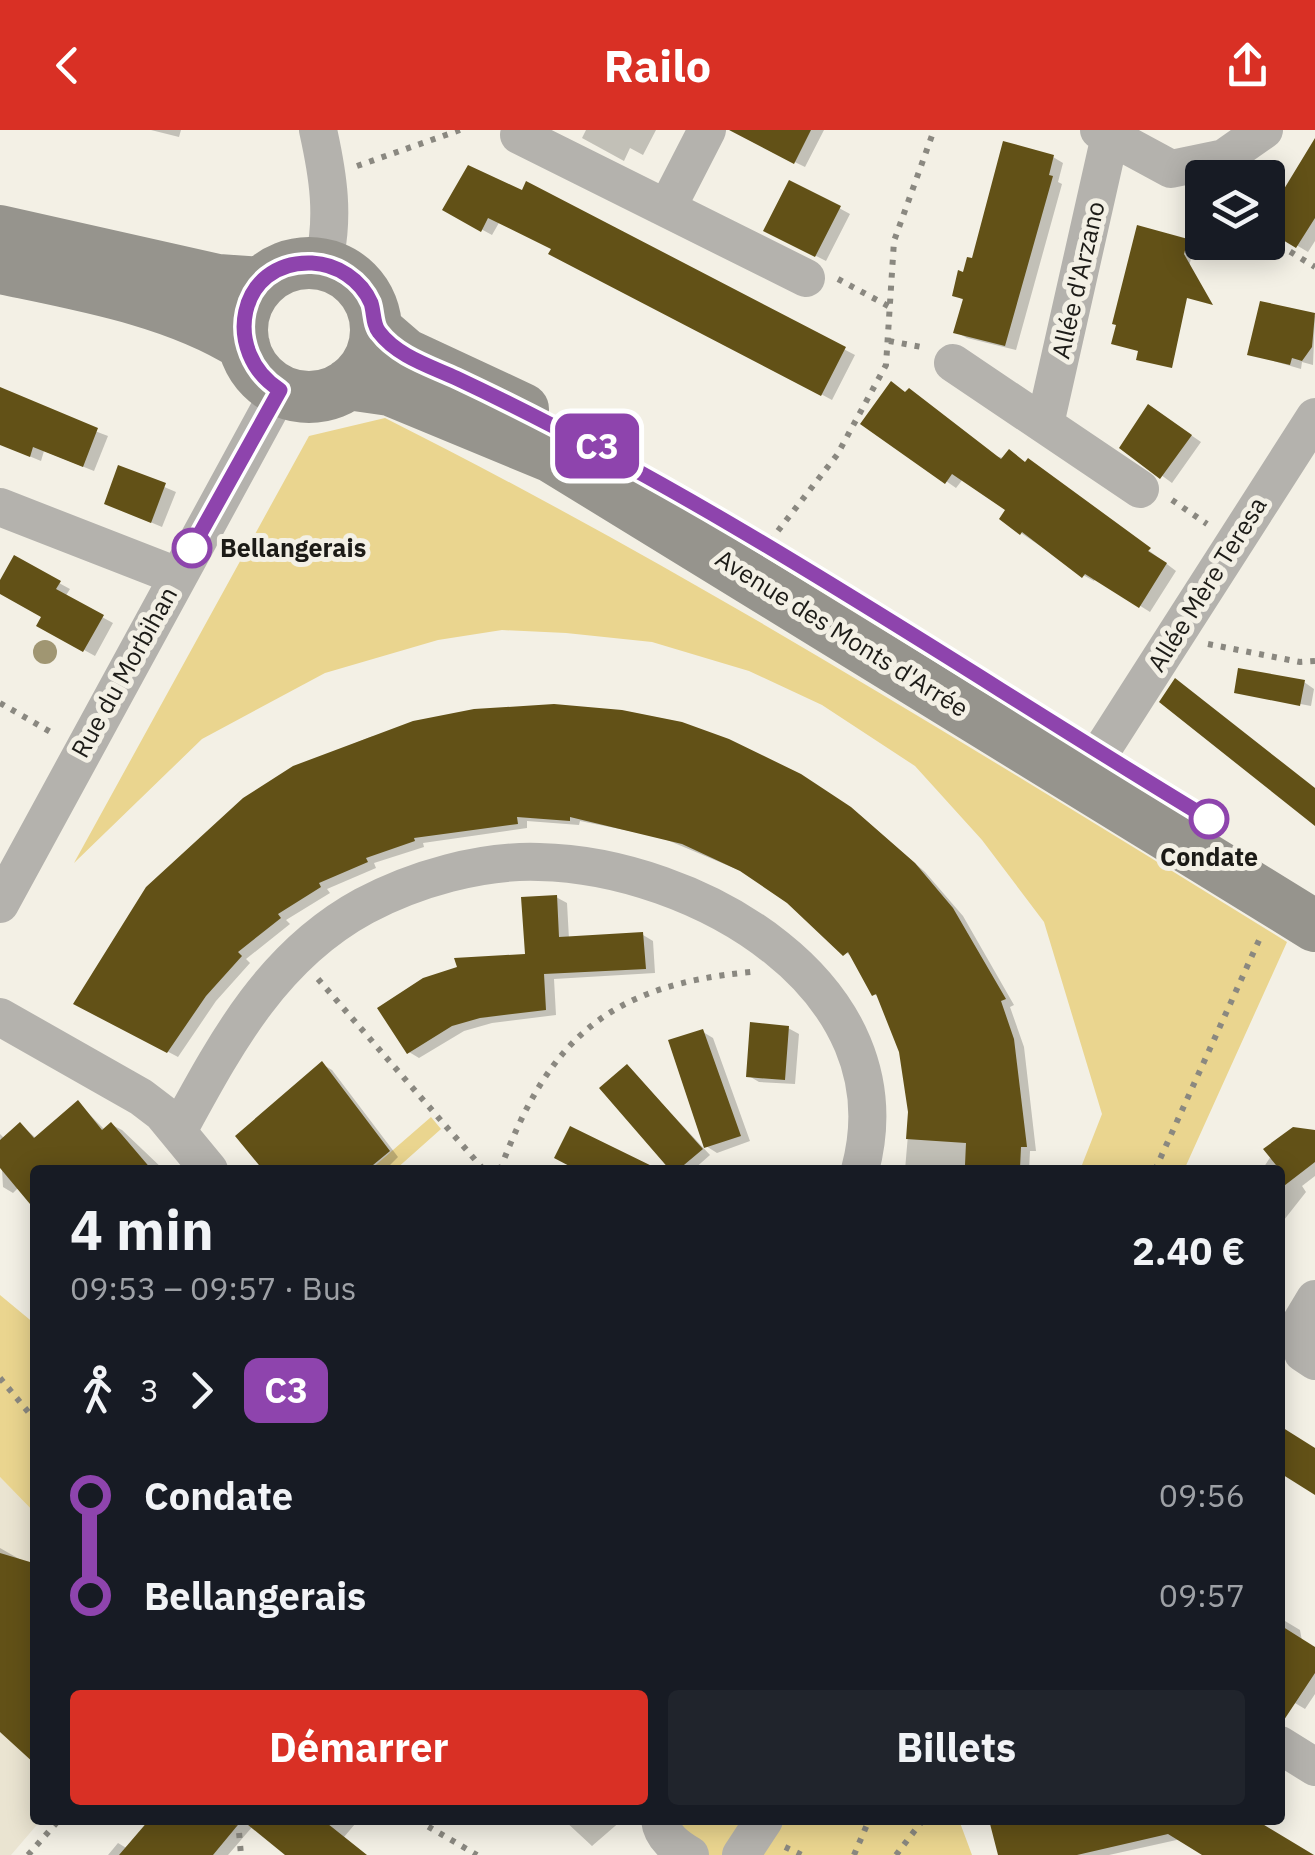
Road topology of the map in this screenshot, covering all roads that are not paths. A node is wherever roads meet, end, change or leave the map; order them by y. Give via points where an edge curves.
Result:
1 (318, 130) edge
2 (707, 130) edge
3 (1264, 130) edge
4 (1105, 133) edge
5 (519, 135) dead end
6 (667, 208) junction
7 (0, 231) edge
8 (323, 264) junction
9 (0, 268) edge
10 (806, 278) road end
11 (261, 283) junction
12 (376, 330) junction
13 (244, 345) junction
14 (953, 363) dead end
15 (348, 384) junction
16 (280, 390) junction
17 (1315, 417) edge
18 (1045, 424) junction
19 (1140, 489) road end
20 (0, 508) edge
21 (176, 576) junction
22 (1100, 754) junction
23 (1315, 883) edge
24 (0, 904) edge
25 (1290, 927) edge
26 (0, 1017) edge
27 (178, 1131) junction
28 (205, 1165) edge
29 (861, 1165) edge
30 (1315, 1299) edge
31 (1315, 1361) edge
32 (1285, 1748) edge
33 (1315, 1767) edge
34 (660, 1825) edge
35 (774, 1833) edge
36 (690, 1855) edge
37 (740, 1855) edge

1 - 8 street via 331,231
2 - 6 street
3 - 4 street via 1224,158 1171,169
4 - 18 street, Allée d'Arzano
5 - 6 street
6 - 10 street
7 - 11 street via 218,280
8 - 11 street via 290,266
8 - 12 street via 361,288
9 - 13 street via 132,300 217,328
11 - 13 street via 245,312
12 - 15 street via 366,366
12 - 22 street, Avenue des Monts d'Arrée via 405,354 574,433 768,545
13 - 16 street via 257,372
14 - 18 street
15 - 16 street, Avenue des Monts d'Arrée via 322,396
15 - 25 street, Avenue des Monts d'Arrée via 390,390 552,457
16 - 21 street, Rue du Morbihan
17 - 22 street, Allée Mère Teresa
18 - 19 street
20 - 21 street
21 - 24 street, Rue du Morbihan
22 - 23 street, Avenue des Monts d'Arrée
26 - 27 street via 142,1097
27 - 28 street
27 - 29 street via 233,1030 297,955 364,906 417,884 476,868 536,862 648,878 707,902 783,953 835,1012 862,1072
30 - 31 street via 1300,1324 1302,1353
32 - 33 street
34 - 36 street
35 - 37 street

